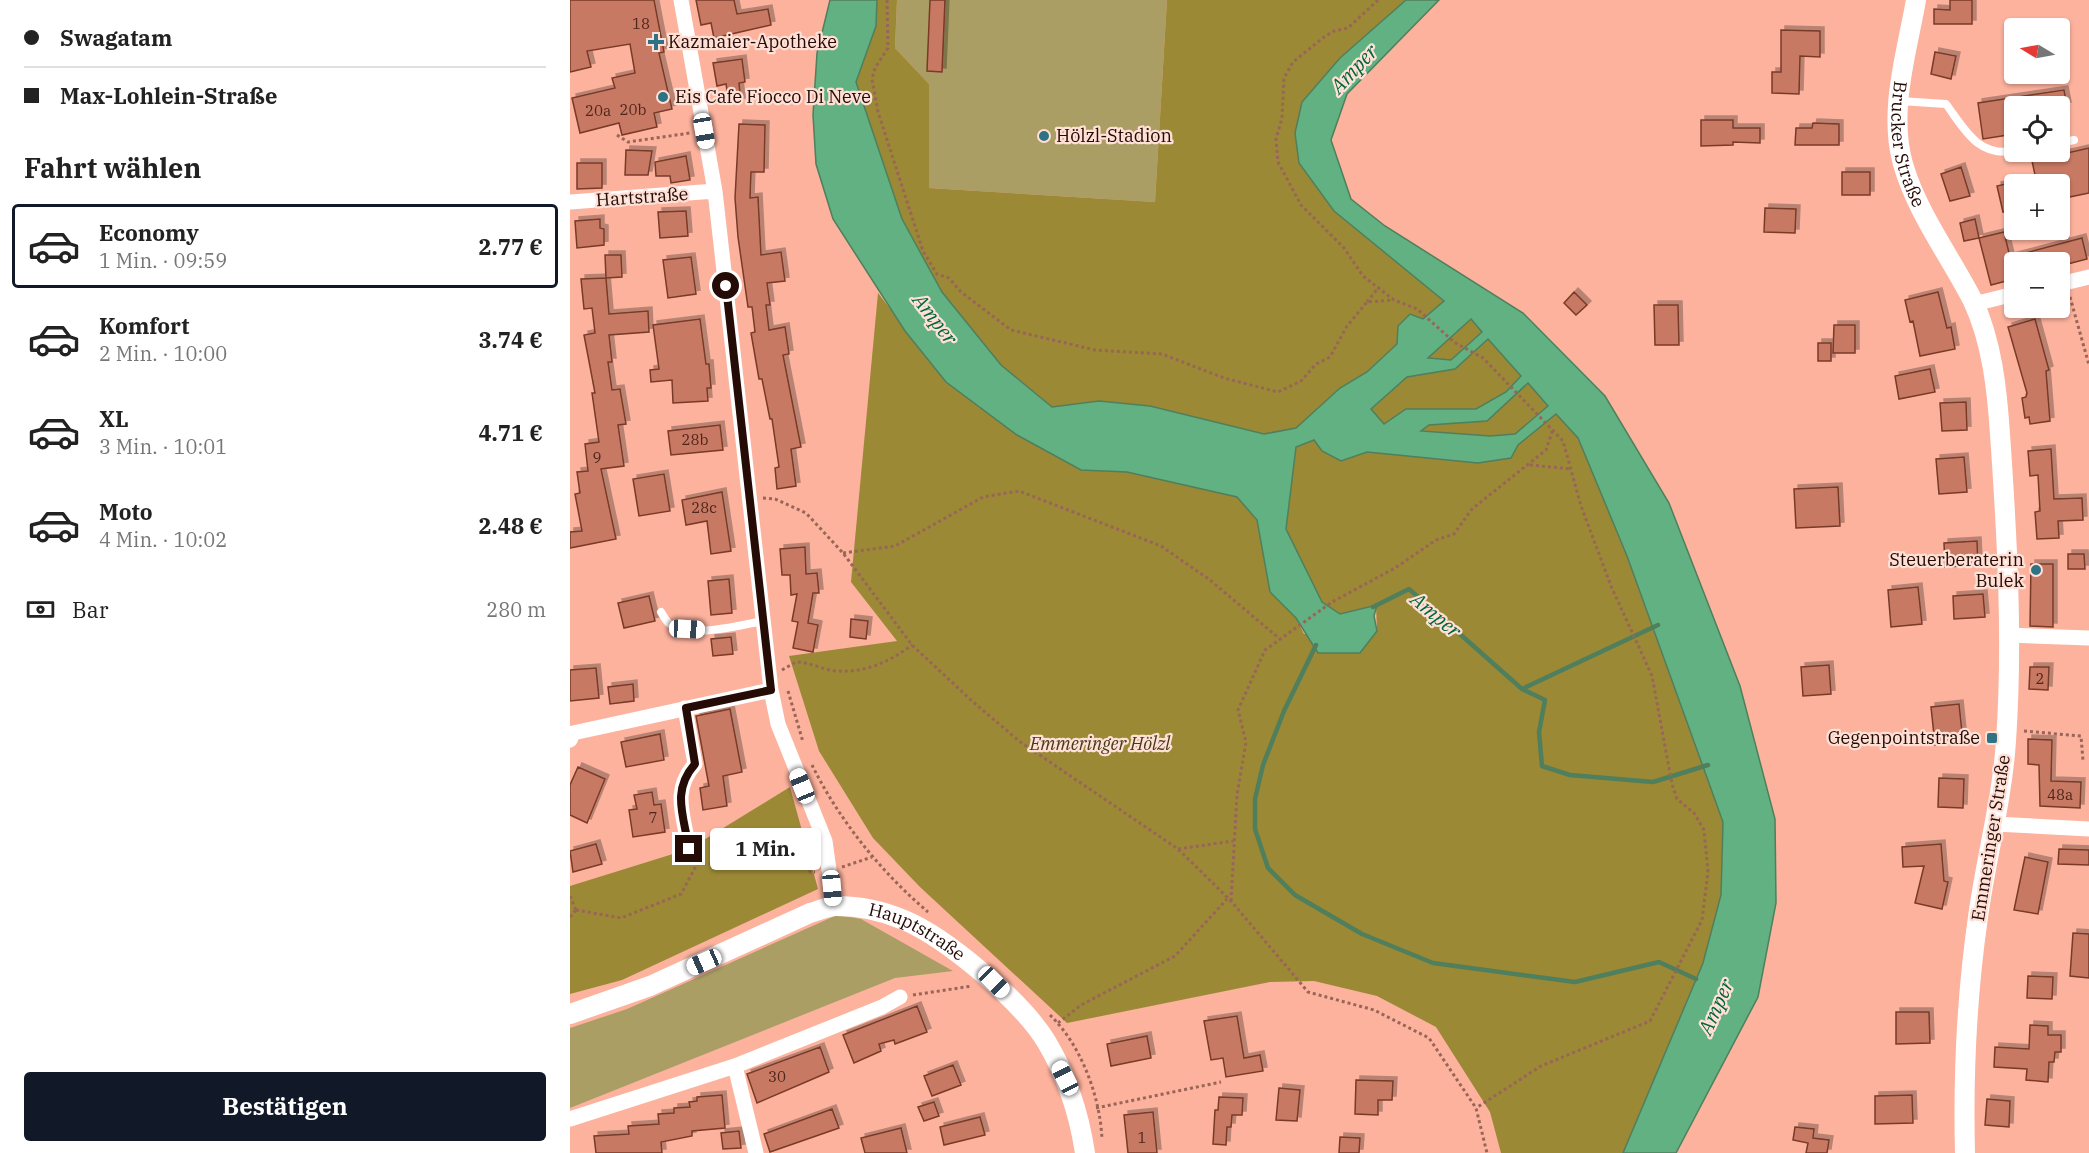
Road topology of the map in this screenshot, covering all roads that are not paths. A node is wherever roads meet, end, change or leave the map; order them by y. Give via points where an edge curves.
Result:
1 (681, 0) edge
2 (1916, 0) edge
3 (1898, 101) junction
4 (2074, 140) dead end
5 (2070, 141) edge
6 (2004, 153) edge
7 (715, 191) junction
8 (570, 202) edge
9 (2089, 277) edge
10 (1960, 278) joint
11 (2070, 281) edge
12 (2004, 296) edge
13 (1974, 304) junction
14 (661, 612) dead end
15 (763, 621) junction
16 (2008, 635) junction
17 (2089, 638) edge
18 (771, 690) junction
19 (686, 708) junction
20 (570, 740) edge
21 (1995, 824) junction
22 (2089, 829) edge
23 (689, 849) dead end
24 (834, 906) junction
25 (900, 997) road end
26 (570, 1014) edge
27 (735, 1066) junction
28 (570, 1119) edge
29 (756, 1153) edge
30 (1085, 1153) edge
31 (1965, 1153) edge

1 - 7 street
2 - 3 street, Brucker Straße
3 - 6 lane via 1946,104 1978,146
3 - 10 street, Brucker Straße via 1903,163
4 - 5 lane
7 - 8 street, Hartstraße
7 - 15 street
9 - 11 street
10 - 13 street, Emmeringer Straße
12 - 13 street
13 - 16 street, Emmeringer Straße via 1990,351 1997,388
14 - 15 lane via 670,624 687,629 710,630
15 - 18 street via 777,665
16 - 17 street
16 - 21 street, Emmeringer Straße via 2007,729
18 - 19 street
18 - 24 street via 778,724 825,841
19 - 20 street via 573,734
19 - 23 street via 695,764 679,790
21 - 22 street
21 - 31 street, Emmeringer Straße via 1978,917 1967,1035
24 - 26 street via 810,913 650,986
24 - 30 street, Hauptstraße via 864,908 905,920 994,982 1045,1040 1087,1109
25 - 27 street
27 - 28 street
27 - 29 street

